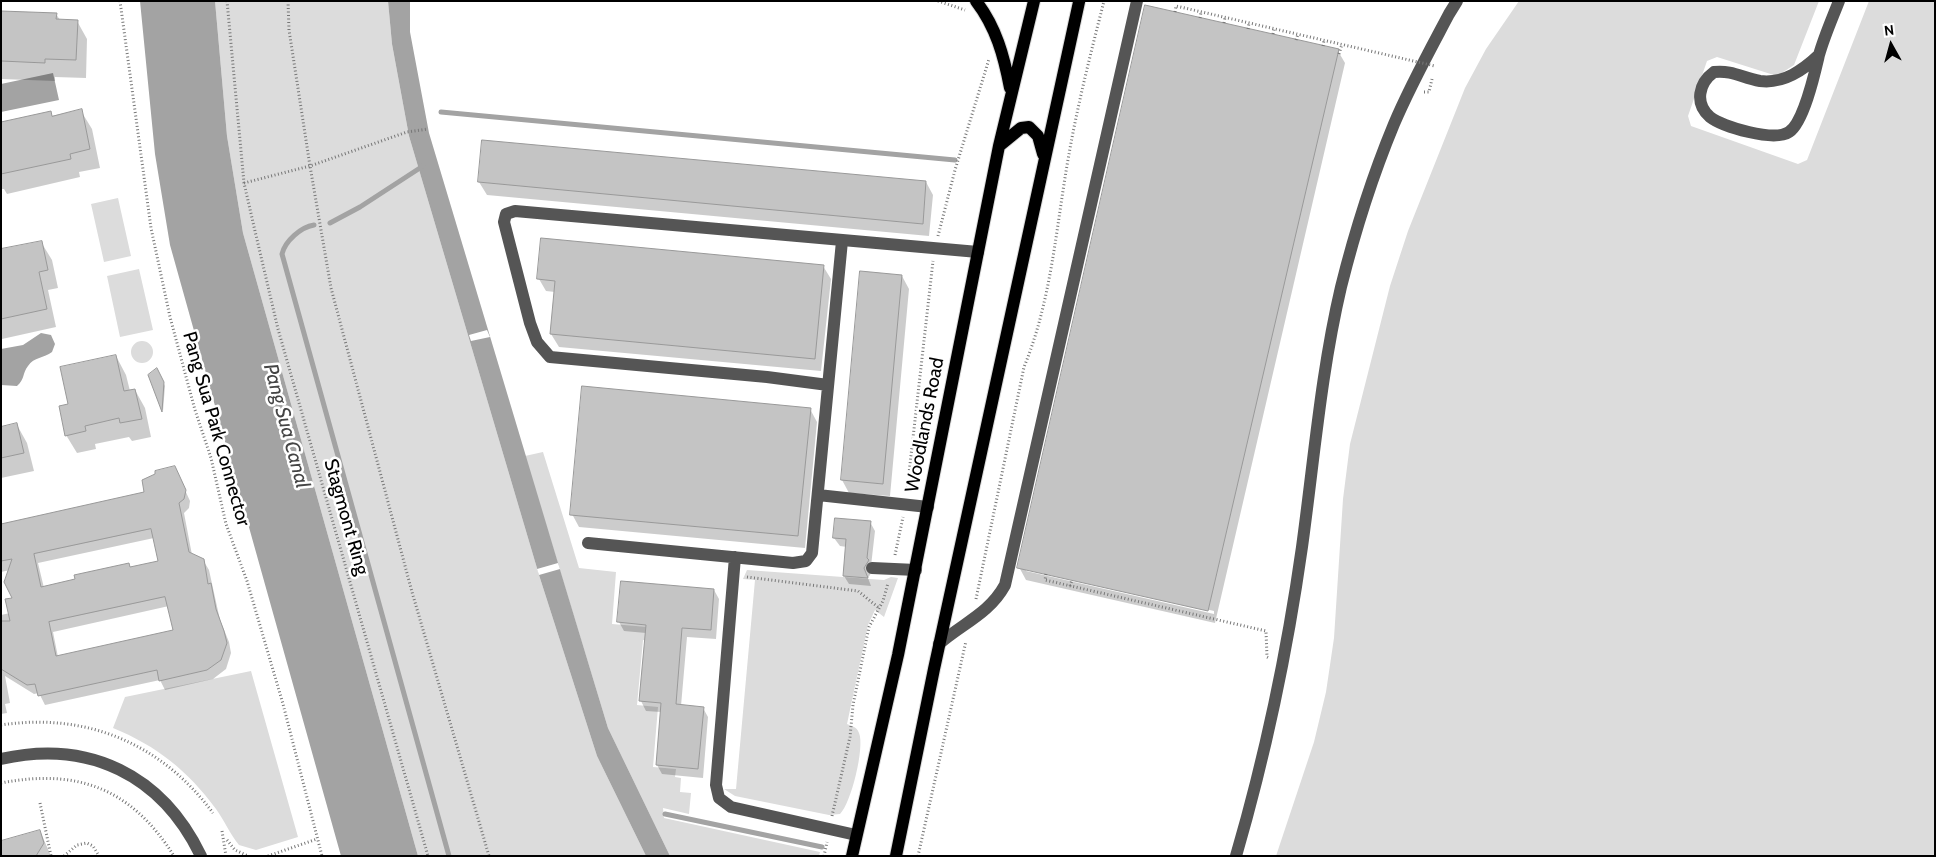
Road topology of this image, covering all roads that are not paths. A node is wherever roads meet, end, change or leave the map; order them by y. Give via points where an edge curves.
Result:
1 (1034, 1) edge
2 (1137, 1) edge
3 (1457, 1) edge
4 (1839, 1) edge
5 (1079, 2) edge
6 (974, 7) edge
7 (1819, 54) junction
8 (1011, 93) junction
9 (999, 146) junction
10 (1044, 159) junction
11 (842, 241) junction
12 (978, 252) junction
13 (828, 385) junction
14 (818, 495) junction
15 (928, 507) junction
16 (588, 543) dead end
17 (735, 558) junction
18 (872, 568) dead end
19 (916, 570) junction
20 (939, 644) junction
21 (1, 759) edge
22 (856, 835) junction
23 (201, 856) edge
24 (852, 856) edge
25 (896, 856) edge
26 (1236, 856) edge

1 - 8 main road, Woodlands Road
2 - 20 street via 1005,585 997,600
3 - 26 street via 1394,124 1360,215 1341,288 1317,421 1283,667 1259,775
4 - 7 street
5 - 10 main road
6 - 8 main road via 990,22 1004,57
7 - 7 street via 1816,75 1790,132 1774,137 1758,135 1711,118 1703,109 1702,85 1714,72 1728,70 1761,81 1791,77
8 - 9 main road, Woodlands Road
9 - 10 main road via 1021,128 1029,127 1038,136
9 - 12 main road, Woodlands Road
10 - 20 main road
11 - 12 street
11 - 13 street
11 - 13 street via 515,211 506,214 504,222 530,323 537,342 550,357
12 - 15 main road, Woodlands Road
13 - 14 street
14 - 15 street
14 - 17 street via 812,553 806,561 793,563
15 - 19 main road, Woodlands Road
16 - 17 street
17 - 22 street via 716,786 718,798 731,807
18 - 19 street
19 - 22 main road, Woodlands Road
20 - 25 main road
21 - 23 street via 49,752 85,756 113,766 165,802 188,829
22 - 24 main road, Woodlands Road

